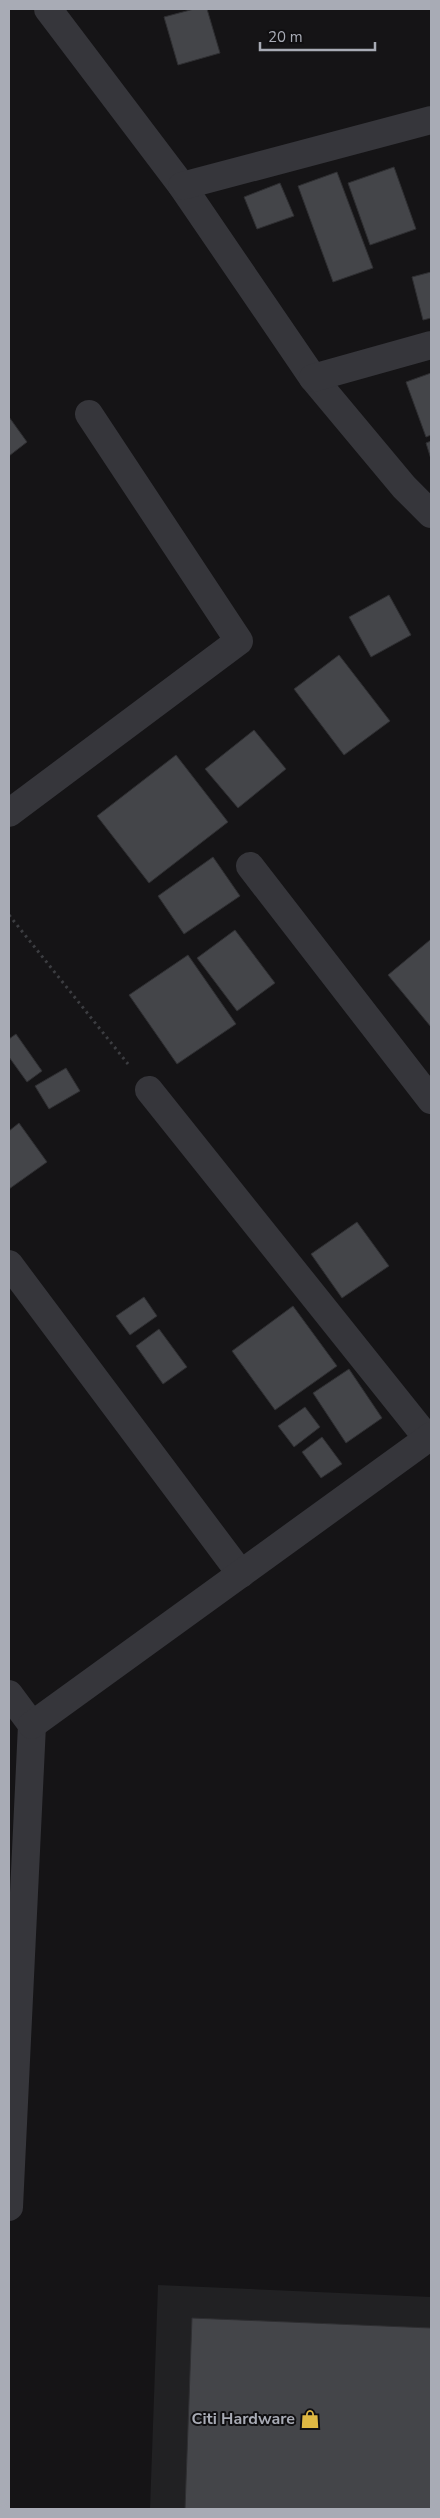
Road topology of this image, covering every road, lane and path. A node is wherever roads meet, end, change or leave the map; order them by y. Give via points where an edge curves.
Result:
1 (48, 9) edge
2 (431, 120) edge
3 (182, 186) junction
4 (431, 345) edge
5 (313, 378) junction
6 (89, 414) dead end
7 (431, 514) edge
8 (9, 813) edge
9 (250, 866) dead end
10 (9, 915) edge
11 (149, 1090) joint
12 (431, 1100) edge
13 (9, 1264) edge
14 (430, 1438) edge
15 (241, 1574) junction
16 (9, 1694) edge
17 (32, 1726) junction
18 (11, 2098) edge
19 (9, 2207) edge

1 - 3 street
2 - 3 street
3 - 5 street
4 - 5 street
5 - 7 street via 404,487
6 - 8 street via 239,641
9 - 12 street
10 - 11 path
11 - 14 street
13 - 15 street
14 - 15 street
15 - 17 street
16 - 17 street
17 - 18 street
18 - 19 street

